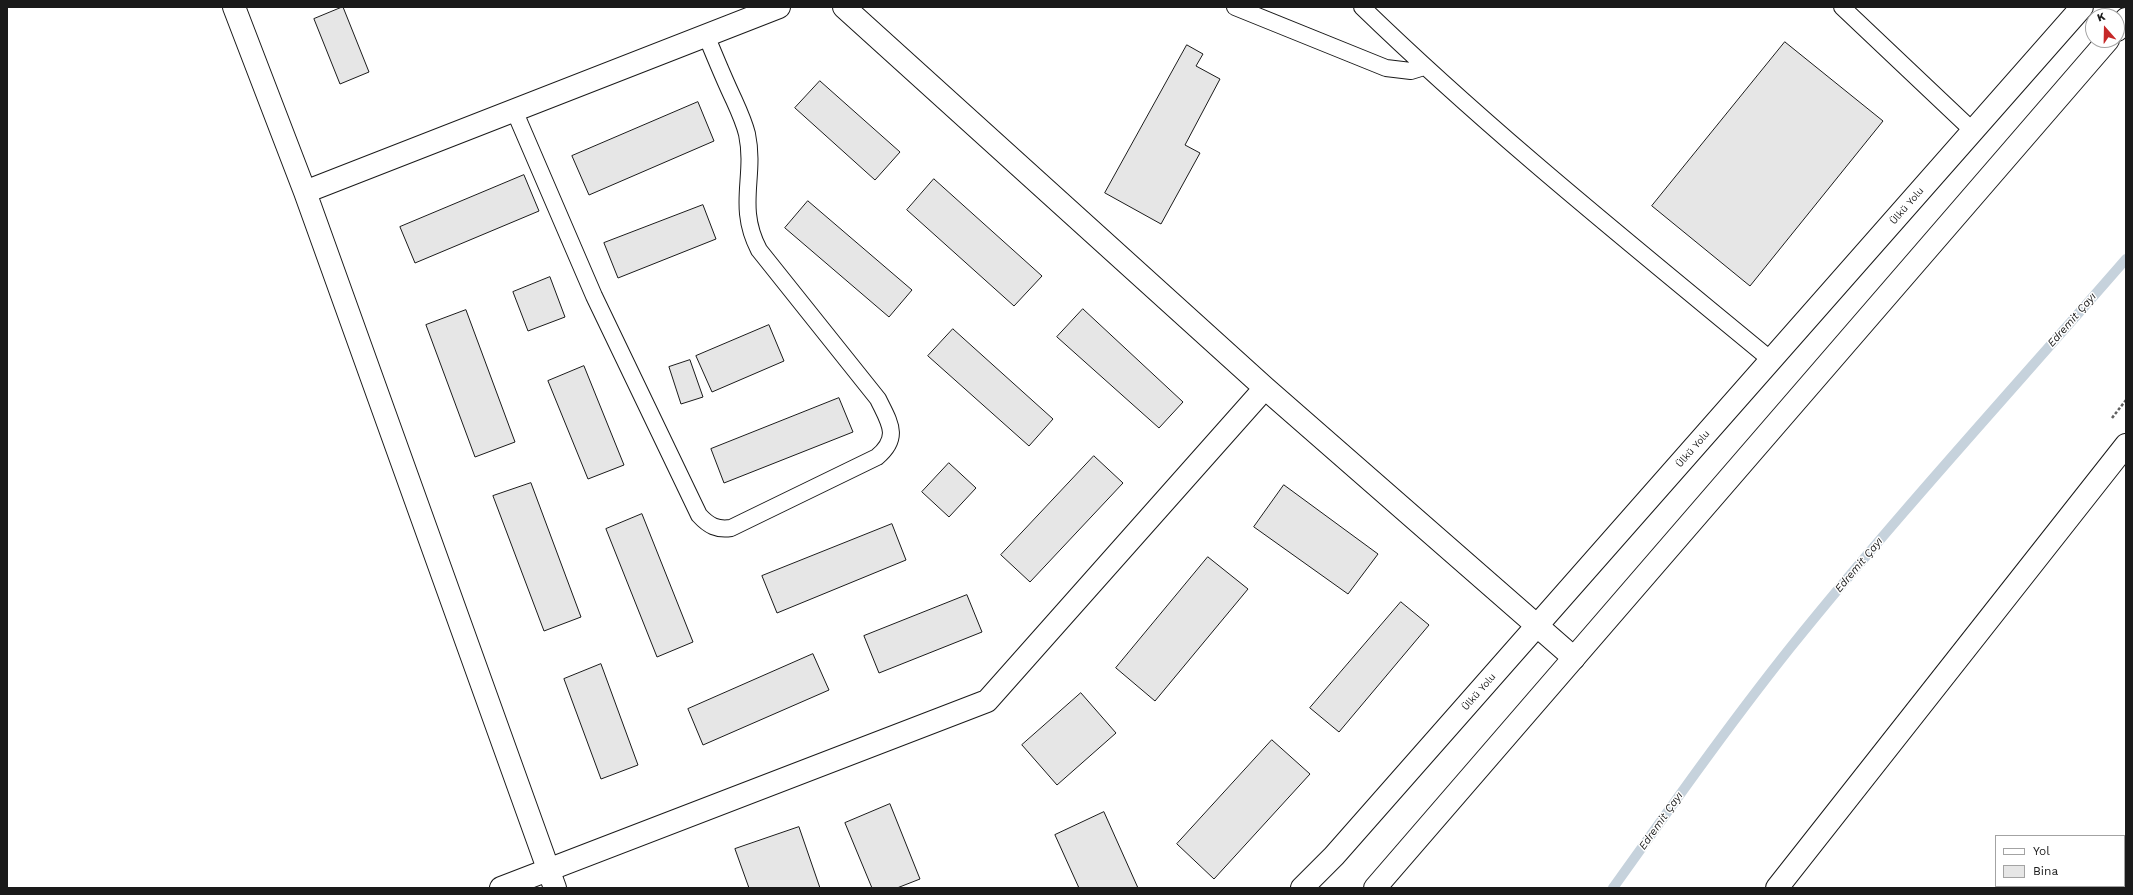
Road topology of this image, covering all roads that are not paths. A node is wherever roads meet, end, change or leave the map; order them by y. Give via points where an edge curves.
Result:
1 (234, 7) edge
2 (779, 7) edge
3 (844, 7) edge
4 (1235, 7) edge
5 (1362, 7) edge
6 (1842, 7) edge
7 (2082, 7) edge
8 (706, 36) junction
9 (2101, 48) edge
10 (1424, 67) junction
11 (514, 110) junction
12 (1973, 131) junction
13 (305, 192) junction
14 (1772, 360) junction
15 (1265, 388) junction
16 (2126, 445) edge
17 (1538, 626) junction
18 (1574, 658) junction
19 (551, 879) edge
20 (501, 888) edge
21 (1302, 888) edge
22 (1375, 888) edge
23 (1777, 888) edge

1 - 13 street
2 - 8 street
3 - 15 street
4 - 10 lane via 1386,68 1411,71
5 - 10 lane
6 - 12 lane
7 - 12 street, Ülkü Yolu
8 - 11 street
8 - 11 lane via 747,134 750,154 746,207 753,238 759,250 878,399 891,425 892,434 885,451 877,457 731,528 714,528 699,515 594,296
9 - 18 street
10 - 14 lane via 1553,180
11 - 13 street
12 - 14 street, Ülkü Yolu
13 - 19 street
14 - 17 street, Ülkü Yolu
15 - 17 street
15 - 19 street via 988,701
16 - 23 street
17 - 18 street
17 - 21 street, Ülkü Yolu via 1334,856
18 - 22 street
19 - 20 street

